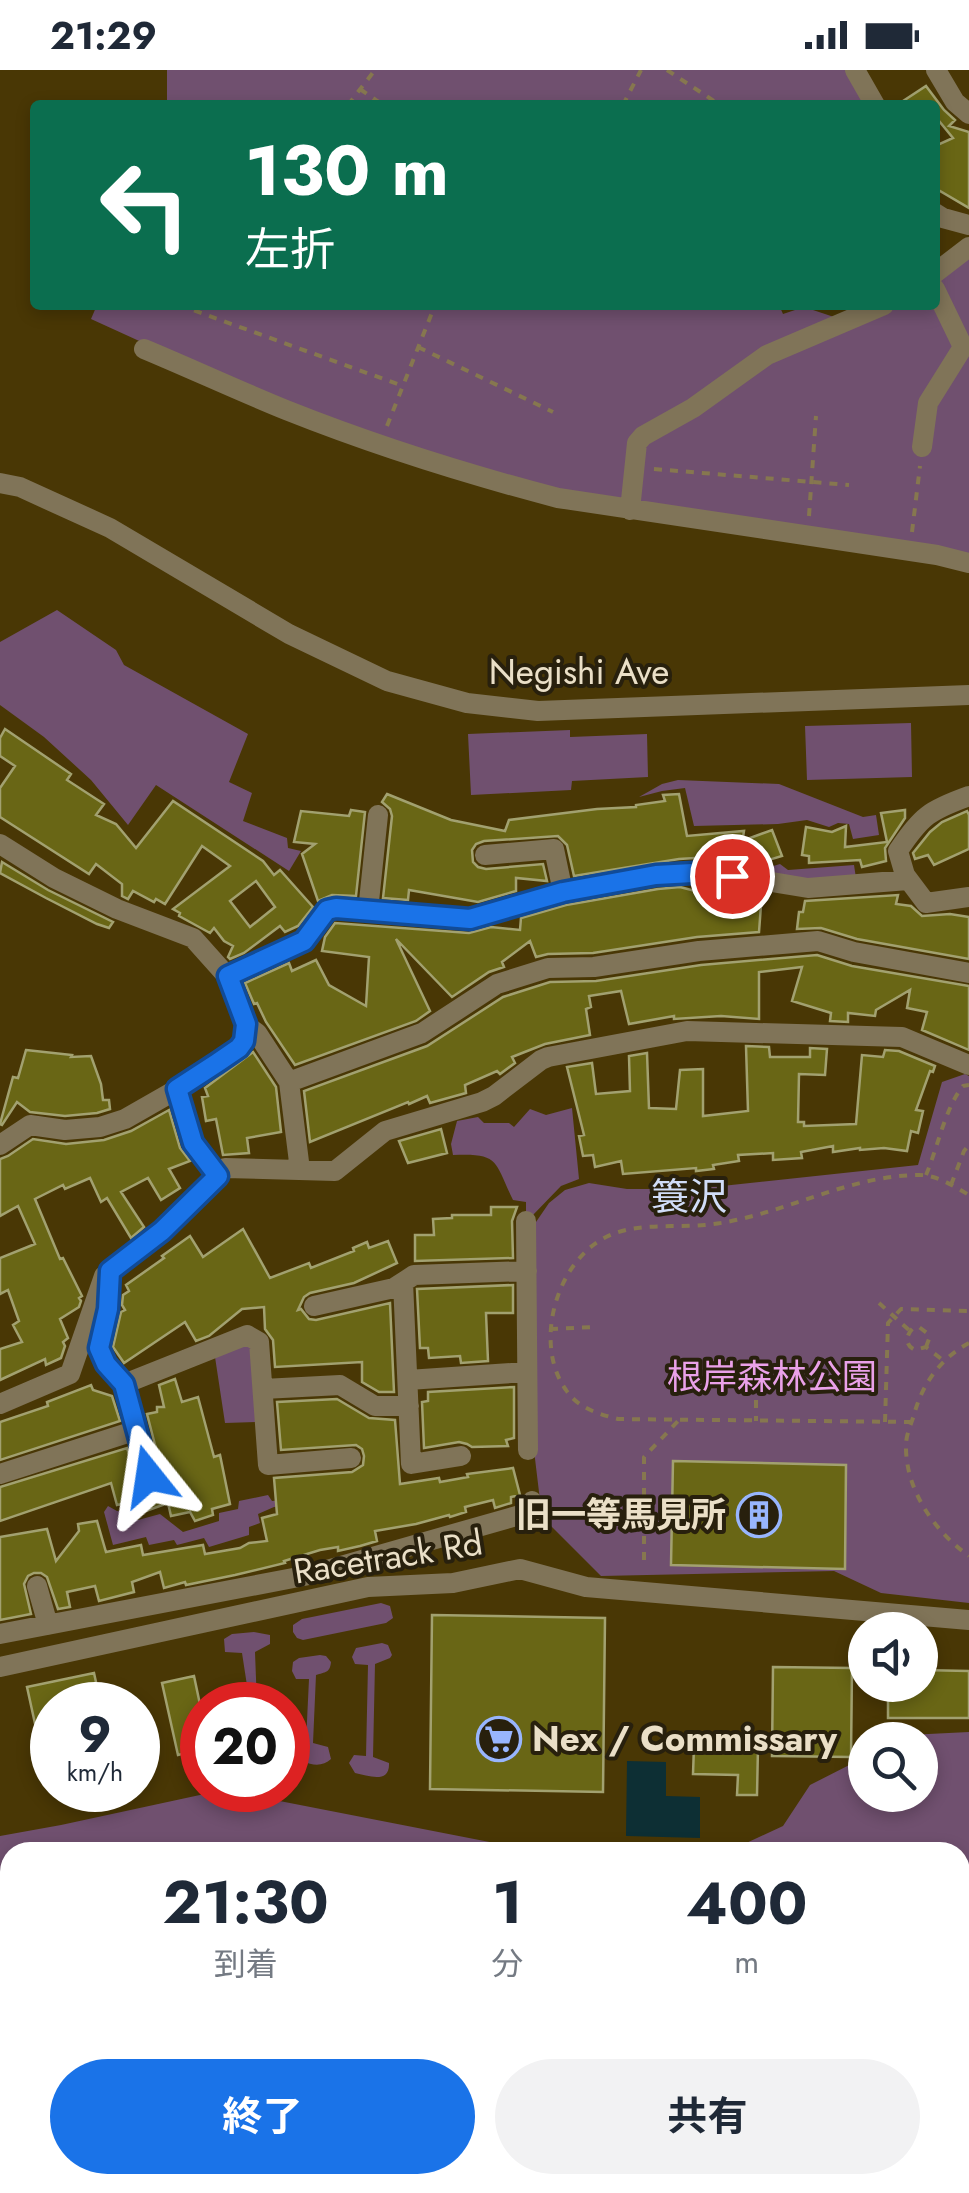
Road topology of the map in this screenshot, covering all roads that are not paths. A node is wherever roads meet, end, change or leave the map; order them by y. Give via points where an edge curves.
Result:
1 (855, 70) edge
2 (936, 70) edge
3 (872, 100) edge
4 (969, 114) edge
5 (940, 216) edge
6 (969, 226) edge
7 (969, 247) edge
8 (940, 269) edge
9 (940, 299) edge
10 (873, 310) edge
11 (144, 349) dead end
12 (922, 447) road end
13 (0, 483) edge
14 (630, 510) junction
15 (969, 563) edge
16 (969, 695) edge
17 (969, 796) edge
18 (378, 815) dead end
19 (0, 844) edge
20 (486, 855) dead end
21 (908, 880) junction
22 (563, 892) junction
23 (969, 897) edge
24 (368, 912) junction
25 (969, 973) edge
26 (228, 976) junction
27 (246, 1024) junction
28 (969, 1065) edge
29 (289, 1082) junction
30 (177, 1089) junction
31 (0, 1144) edge
32 (300, 1170) junction
33 (218, 1176) junction
34 (526, 1221) dead end
35 (110, 1271) junction
36 (526, 1271) junction
37 (403, 1282) junction
38 (314, 1306) dead end
39 (527, 1372) junction
40 (408, 1380) junction
41 (124, 1384) junction
42 (263, 1389) junction
43 (0, 1404) edge
44 (409, 1406) junction
45 (137, 1430) junction
46 (528, 1450) dead end
47 (462, 1456) dead end
48 (351, 1458) dead end
49 (0, 1474) edge
50 (149, 1476) dead end
51 (532, 1501) dead end
52 (37, 1586) dead end
53 (969, 1620) edge
54 (48, 1625) junction
55 (0, 1634) edge
56 (0, 1667) edge

1 - 3 street
2 - 4 street
5 - 6 street
7 - 8 street
9 - 12 street via 963,346 928,403
10 - 14 street via 767,356 643,436 636,444
11 - 14 street via 380,444 501,483
13 - 16 street, Negishi Ave via 110,528 370,674 467,703 538,711
14 - 15 street
17 - 21 street via 937,808 906,838 898,851
18 - 24 street
19 - 26 street via 54,878 193,938
20 - 22 street via 554,849
21 - 22 street via 808,888 711,872
21 - 23 street via 926,903
22 - 24 street via 470,919
24 - 26 street via 327,910 304,941
25 - 29 street via 818,942 548,968 497,984 422,1033
26 - 27 street
27 - 29 street
27 - 30 street via 239,1048
28 - 32 street via 902,1037 687,1031 540,1060 482,1102 385,1131 335,1171
29 - 32 street
30 - 31 street via 100,1127 30,1125
30 - 33 street via 193,1143
32 - 33 street via 224,1168
33 - 35 street
34 - 36 street
35 - 41 street via 99,1348
35 - 43 street via 70,1374
36 - 37 street via 414,1275
36 - 39 street
37 - 38 street
37 - 40 street
39 - 40 street
39 - 46 street
40 - 44 street
41 - 42 street via 247,1334 259,1342
41 - 45 street
42 - 44 street via 340,1384 375,1406
42 - 48 street via 268,1464
44 - 47 street via 411,1464
45 - 49 street
45 - 50 street
51 - 54 street via 534,1511 309,1576
52 - 54 street
53 - 56 street, Racetrack Rd via 586,1587 520,1569 368,1588
54 - 55 street

